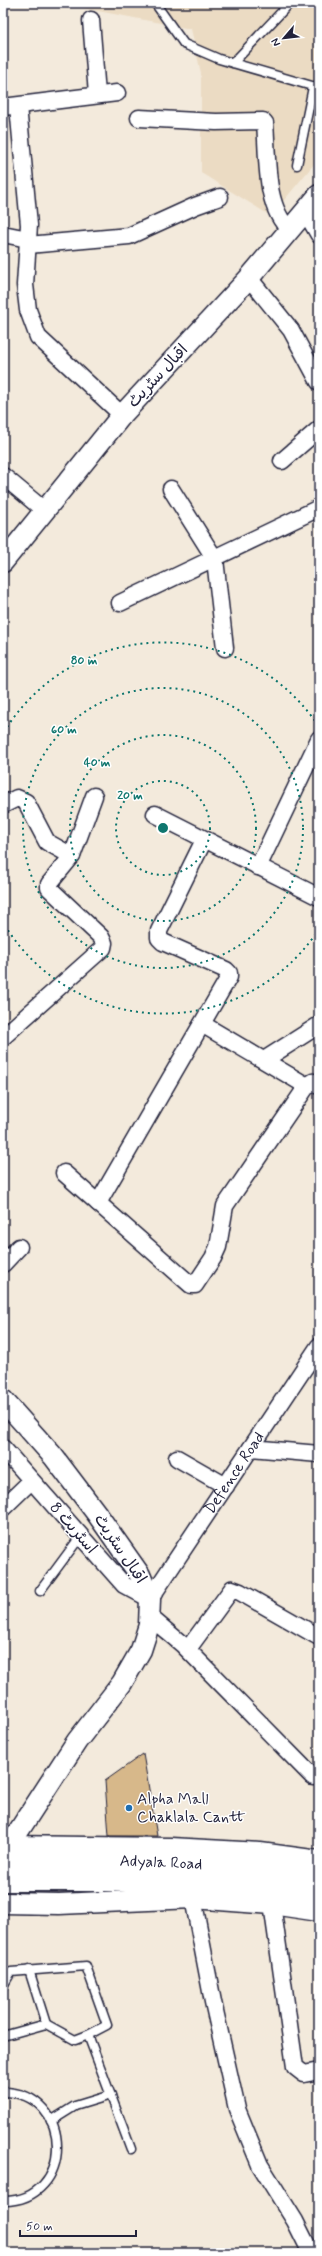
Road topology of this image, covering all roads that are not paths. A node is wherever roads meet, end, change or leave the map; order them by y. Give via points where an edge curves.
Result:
1 (154, 3) edge
2 (290, 3) edge
3 (91, 20) dead end
4 (233, 63) junction
5 (316, 88) edge
6 (117, 93) dead end
7 (97, 94) junction
8 (10, 106) edge
9 (139, 118) dead end
10 (297, 165) dead end
11 (319, 195) edge
12 (220, 197) dead end
13 (305, 211) junction
14 (290, 230) junction
15 (3, 234) edge
16 (319, 235) edge
17 (28, 242) junction
18 (249, 278) junction
19 (318, 378) edge
20 (122, 415) junction
21 (319, 429) edge
22 (282, 461) dead end
23 (3, 476) edge
24 (171, 489) dead end
25 (319, 508) edge
26 (45, 511) junction
27 (215, 559) junction
28 (3, 562) edge
29 (120, 603) dead end
30 (224, 648) dead end
31 (319, 739) edge
32 (94, 796) dead end
33 (3, 805) edge
34 (155, 814) dead end
35 (204, 840) junction
36 (72, 856) junction
37 (258, 867) junction
38 (319, 897) edge
39 (202, 1024) junction
40 (319, 1025) edge
41 (3, 1037) edge
42 (264, 1060) junction
43 (313, 1086) edge
44 (64, 1173) dead end
45 (98, 1203) junction
46 (19, 1247) dead end
47 (3, 1264) edge
48 (319, 1346) edge
49 (3, 1400) edge
50 (3, 1448) edge
51 (251, 1448) junction
52 (319, 1454) edge
53 (177, 1458) dead end
54 (31, 1481) junction
55 (226, 1486) junction
56 (3, 1508) edge
57 (80, 1537) junction
58 (40, 1591) dead end
59 (150, 1608) junction
60 (319, 1637) edge
61 (188, 1649) junction
62 (317, 1775) edge
63 (4, 1852) edge
64 (319, 1861) edge
65 (319, 1877) edge
66 (3, 1880) edge
67 (319, 1892) edge
68 (193, 1898) junction
69 (3, 1903) edge
70 (272, 1904) junction
71 (319, 1911) edge
72 (29, 1970) junction
73 (3, 1986) edge
74 (46, 2024) junction
75 (88, 2035) junction
76 (3, 2036) edge
77 (319, 2070) edge
78 (3, 2092) edge
79 (111, 2096) junction
80 (51, 2121) junction
81 (131, 2149) dead end
82 (3, 2201) edge
83 (311, 2253) edge

1 - 4 lane via 189,48
2 - 4 lane
3 - 7 street
4 - 5 lane
5 - 10 lane
6 - 7 street
7 - 8 street
8 - 17 street via 29,225
9 - 14 street via 216,122 263,121 274,209
11 - 13 street, اقبال سٹریٹ
12 - 17 street via 129,236
13 - 14 street, اقبال سٹریٹ
13 - 16 street
14 - 18 street, اقبال سٹریٹ
15 - 17 street
17 - 20 street via 25,285 28,310 38,336
18 - 19 street via 291,330
18 - 20 street, اقبال سٹریٹ
20 - 26 street, اقبال سٹریٹ
21 - 22 street
23 - 26 street
24 - 27 street
25 - 27 street
26 - 28 street, اقبال سٹریٹ
27 - 29 street
27 - 30 street
31 - 37 street
32 - 36 street
33 - 36 street via 17,798 22,799 47,842
34 - 35 street
35 - 37 street
35 - 39 street via 159,931 162,942 229,974
36 - 41 street via 49,884 49,888 101,937 104,948
37 - 38 street
39 - 42 street
39 - 45 street
40 - 42 street
42 - 43 street
43 - 45 street via 225,1206 218,1246 195,1285 191,1285
44 - 45 street
46 - 47 street
48 - 51 street, Defence Road
49 - 59 street, اقبال سٹریٹ via 53,1456 97,1514 140,1575
50 - 54 street, اسٹریٹ 8
51 - 52 street
51 - 55 street, Defence Road
53 - 55 street
54 - 56 street
54 - 57 street, اسٹریٹ 8
55 - 59 street, Defence Road
57 - 58 lane
57 - 59 street, اسٹریٹ 8 via 124,1585
59 - 61 street, اسٹریٹ 8
59 - 63 street via 141,1650 122,1683 77,1741
60 - 61 street via 240,1592 232,1590
61 - 62 street, اسٹریٹ 8
63 - 64 street via 171,1848 260,1853
63 - 65 main road, Adyala Road via 263,1868
66 - 67 main road via 187,1880
68 - 69 street via 59,1904
68 - 70 street
68 - 83 street via 213,2002 238,2108 260,2165 295,2221
70 - 71 street
70 - 77 street via 295,2068 304,2074
72 - 73 lane via 11,1972
72 - 74 lane
72 - 75 lane via 86,1966 107,2025
74 - 75 lane via 75,2040
74 - 76 lane
75 - 79 lane
78 - 80 lane via 13,2092 31,2099 46,2111
79 - 80 lane via 75,2106
79 - 81 lane
80 - 82 lane via 55,2128 58,2147 55,2166 45,2182 31,2195 13,2202

